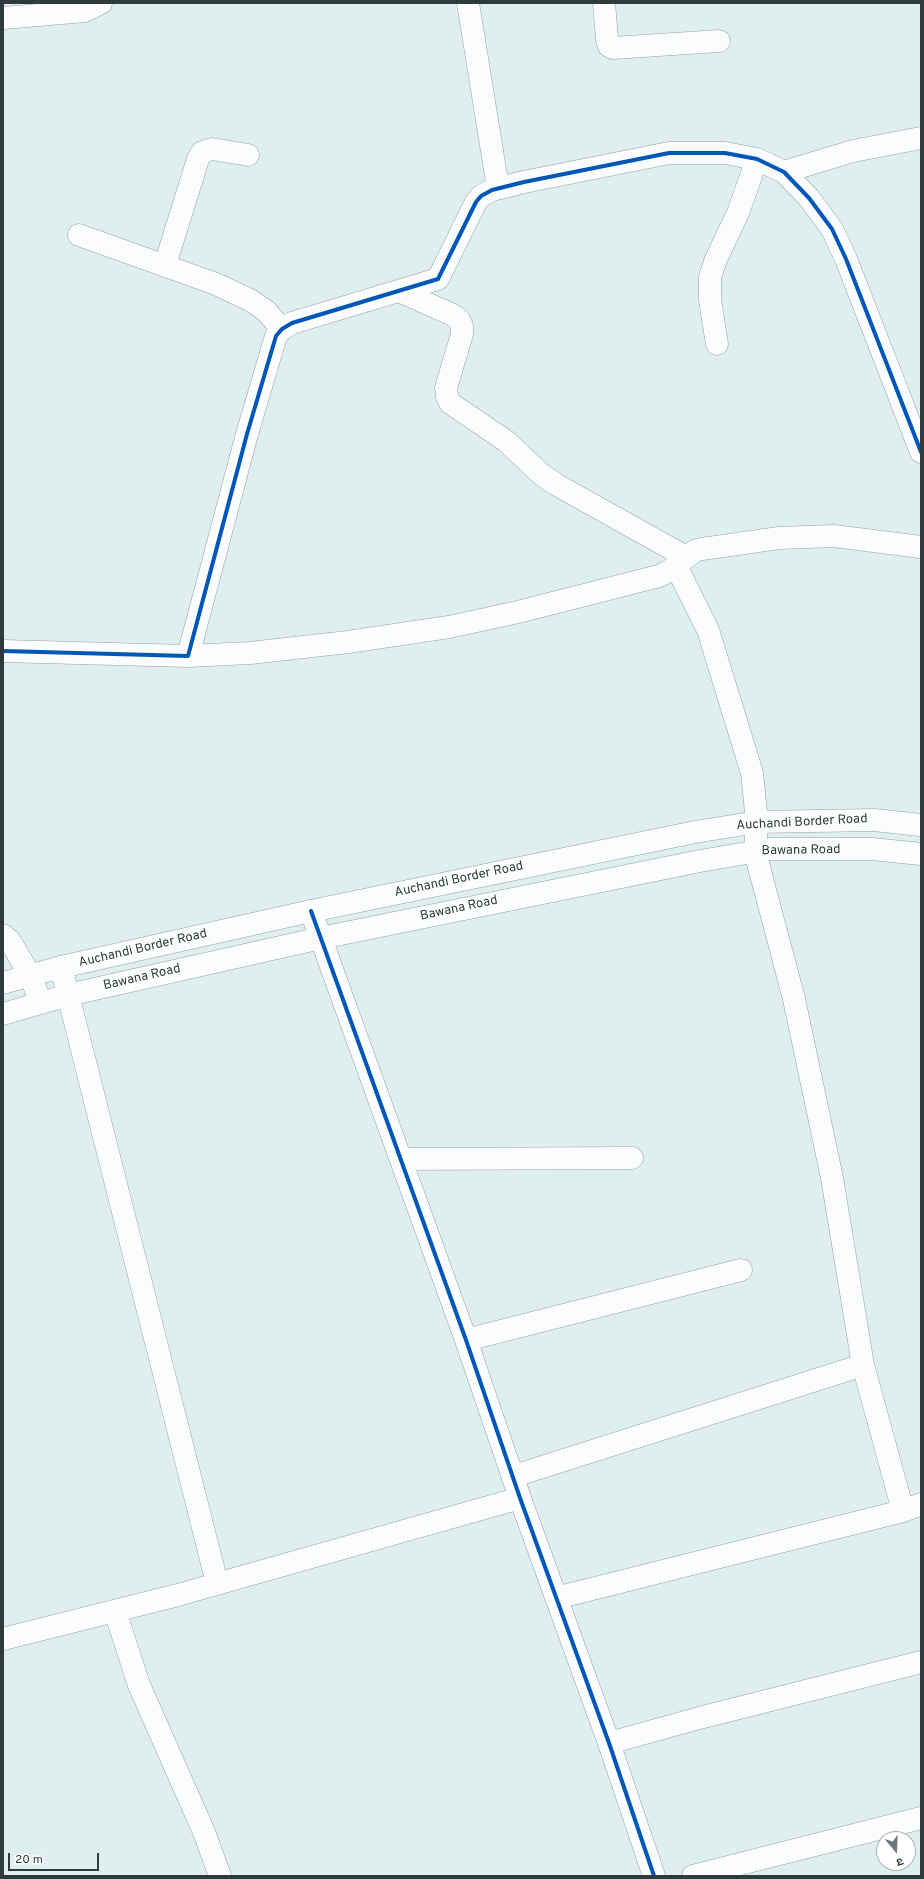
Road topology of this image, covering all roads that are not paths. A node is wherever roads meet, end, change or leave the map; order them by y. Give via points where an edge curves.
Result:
1 (101, 3) edge
2 (468, 3) edge
3 (604, 3) edge
4 (3, 18) edge
5 (719, 41) dead end
6 (921, 138) edge
7 (248, 155) dead end
8 (757, 159) junction
9 (784, 172) junction
10 (498, 188) junction
11 (79, 235) dead end
12 (165, 265) junction
13 (399, 291) junction
14 (282, 329) junction
15 (717, 344) dead end
16 (921, 452) edge
17 (921, 547) edge
18 (681, 562) junction
19 (3, 650) edge
20 (188, 656) junction
21 (757, 822) junction
22 (921, 825) edge
23 (601, 851) junction
24 (755, 852) junction
25 (921, 854) edge
26 (608, 879) junction
27 (439, 885) junction
28 (311, 911) junction
29 (447, 912) junction
30 (3, 935) edge
31 (320, 938) junction
32 (61, 967) junction
33 (30, 975) junction
34 (3, 983) edge
35 (68, 995) junction
36 (41, 1003) junction
37 (3, 1014) edge
38 (632, 1158) dead end
39 (402, 1159) junction
40 (741, 1270) dead end
41 (466, 1340) junction
42 (863, 1365) junction
43 (514, 1476) junction
44 (520, 1498) junction
45 (912, 1508) edge
46 (217, 1584) junction
47 (556, 1598) junction
48 (115, 1611) junction
49 (3, 1639) edge
50 (921, 1662) edge
51 (609, 1743) junction
52 (921, 1818) edge
53 (220, 1876) edge
54 (654, 1876) edge
55 (693, 1876) edge

1 - 4 street via 85,11
2 - 10 street
3 - 5 street via 608,46 613,48
6 - 9 street via 853,151
7 - 12 street via 212,149 202,152
8 - 9 street
8 - 10 street via 725,153 669,153
8 - 15 street via 738,213 710,277 710,300
9 - 16 street via 809,198 835,235
10 - 13 street via 481,196 476,202 438,279
11 - 12 street
12 - 14 street via 250,300 266,311
13 - 14 street via 292,323
13 - 18 street via 453,316 462,326 446,388 450,403 506,441 542,475
14 - 20 street via 276,336 247,434
17 - 18 street via 834,536 779,538 696,550
18 - 20 street via 659,576 449,627 250,653
18 - 21 street via 717,655 752,773
19 - 20 street
21 - 22 street, Auchandi Border Road via 874,820
21 - 23 street, Auchandi Border Road
21 - 24 street
23 - 26 street
23 - 27 street, Auchandi Border Road
24 - 25 street, Bawana Road via 872,849
24 - 26 street, Bawana Road
24 - 42 street via 794,999 832,1178
26 - 29 street, Bawana Road
27 - 28 street, Auchandi Border Road
27 - 29 street
28 - 31 street
28 - 32 street, Auchandi Border Road
29 - 31 street, Bawana Road
30 - 33 street via 10,941
31 - 35 street, Bawana Road
31 - 39 street
32 - 33 street, Auchandi Border Road
32 - 35 street
33 - 34 street, Auchandi Border Road
33 - 36 street
35 - 36 street, Bawana Road
35 - 46 street
36 - 37 street, Bawana Road
38 - 39 street
39 - 41 street
40 - 41 street
41 - 43 street
42 - 43 street
42 - 45 street
43 - 44 street
44 - 46 street
44 - 47 street
45 - 47 street
46 - 48 street
47 - 51 street
48 - 49 street
48 - 53 street via 139,1685 204,1832
50 - 51 street
51 - 54 street
52 - 55 street

